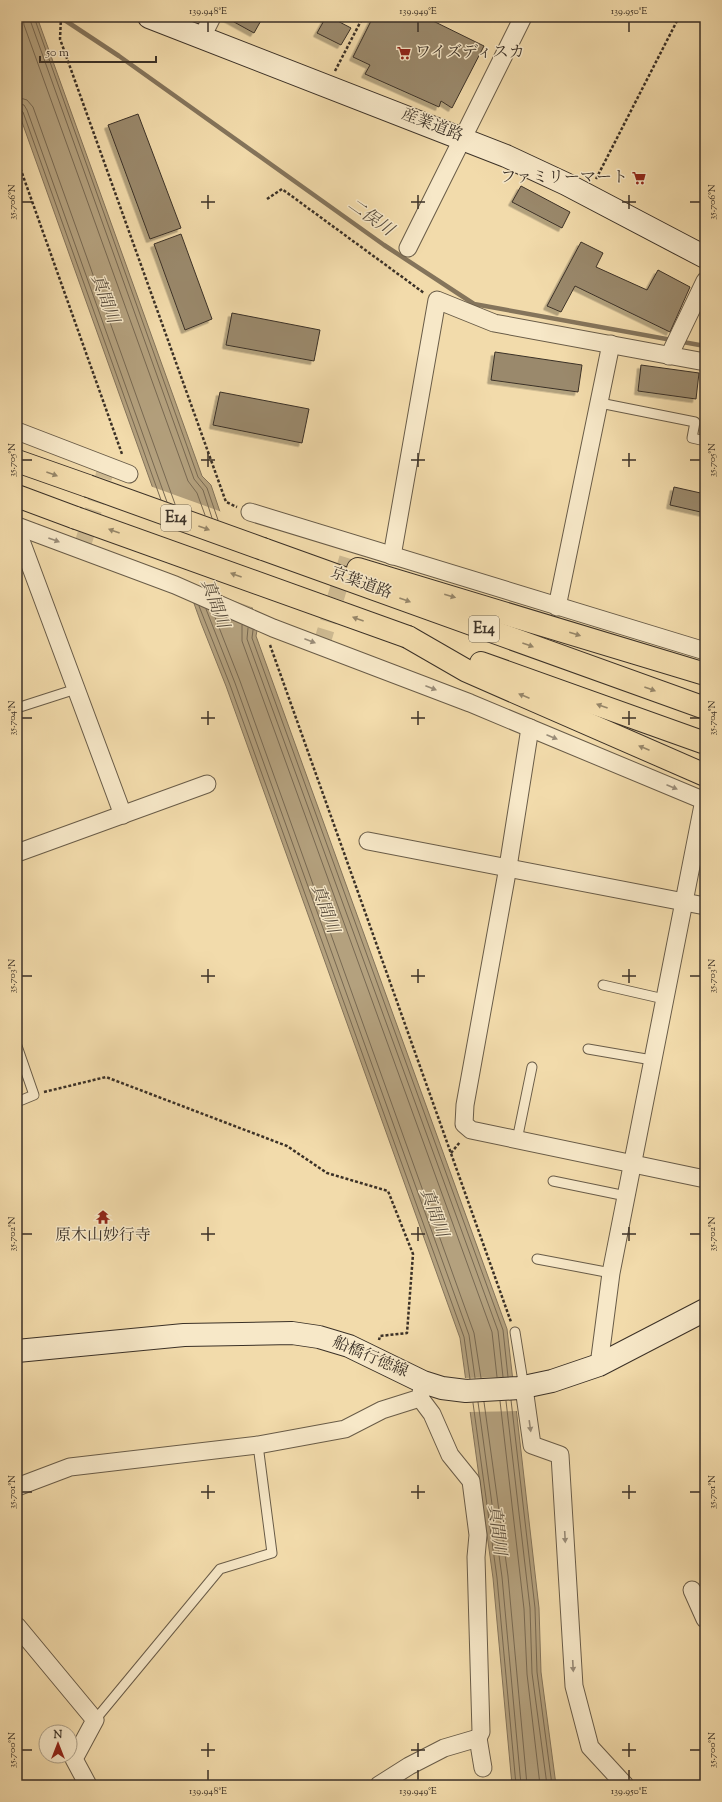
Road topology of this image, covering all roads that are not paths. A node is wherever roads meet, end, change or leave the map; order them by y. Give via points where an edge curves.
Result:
1 (149, 17) edge
2 (212, 17) edge
3 (524, 17) edge
4 (202, 37) junction
5 (463, 138) junction
6 (408, 248) dead end
7 (705, 257) edge
8 (705, 281) edge
9 (612, 344) junction
10 (669, 356) junction
11 (705, 362) edge
12 (600, 403) junction
13 (17, 430) edge
14 (705, 441) edge
15 (17, 461) edge
16 (129, 474) road end
17 (17, 496) edge
18 (250, 512) road end
19 (17, 526) edge
20 (17, 530) edge
21 (263, 549) junction
22 (392, 556) junction
23 (556, 607) junction
24 (408, 637) junction
25 (705, 651) edge
26 (634, 652) junction
27 (705, 674) edge
28 (705, 678) edge
29 (76, 689) junction
30 (17, 708) edge
31 (705, 708) edge
32 (530, 728) junction
33 (705, 743) edge
34 (705, 775) edge
35 (207, 784) dead end
36 (704, 800) edge
37 (123, 815) junction
38 (368, 841) dead end
39 (17, 853) edge
40 (508, 868) junction
41 (683, 902) junction
42 (705, 906) edge
43 (603, 985) dead end
44 (664, 998) junction
45 (17, 1046) edge
46 (588, 1049) dead end
47 (652, 1060) junction
48 (532, 1067) dead end
49 (17, 1102) edge
50 (517, 1140) junction
51 (632, 1165) junction
52 (705, 1179) edge
53 (553, 1182) dead end
54 (626, 1196) junction
55 (536, 1259) dead end
56 (611, 1273) junction
57 (705, 1310) edge
58 (515, 1332) road end
59 (17, 1350) edge
60 (599, 1365) junction
61 (522, 1388) junction
62 (421, 1390) junction
63 (258, 1445) junction
64 (17, 1487) edge
65 (692, 1590) dead end
66 (705, 1619) edge
67 (17, 1626) edge
68 (95, 1720) junction
69 (478, 1738) junction
70 (483, 1768) dead end
71 (88, 1785) edge
72 (379, 1785) edge
73 (625, 1785) edge

1 - 4 main road, 産業道路
2 - 4 street
3 - 5 street
4 - 5 main road, 産業道路
5 - 6 street
5 - 7 main road, 産業道路 via 588,196
8 - 10 street
9 - 10 street
9 - 12 street
9 - 22 street via 494,323 437,300
10 - 11 street
12 - 14 lane via 695,422 692,438
12 - 23 street
13 - 16 street
15 -> 21 highway, 京葉道路 / E14, bridge
24 -> 17 highway, E14, bridge
18 - 22 street
19 -> 32 street via 175,585 275,628
20 - 29 street
21 -> 26 highway via 350,566
21 -> 31 highway, 京葉道路 / E14
22 - 23 street
23 - 25 street
33 -> 24 highway, E14
34 -> 24 highway via 467,671
26 - 27 highway
26 - 28 highway
29 - 30 lane
29 - 37 street
32 -> 36 street
32 - 40 street
35 - 37 street
36 - 41 street
37 - 39 street
38 - 40 street
40 - 41 street
40 - 50 street via 465,1105 464,1124 471,1130
41 - 42 street
41 - 44 street
43 - 44 lane
44 - 47 street
45 - 49 lane via 34,1094
46 - 47 lane
47 - 51 street
48 - 50 lane
50 - 51 street
51 - 52 street
51 - 54 street
53 - 54 lane
54 - 56 street
55 - 56 lane
56 - 60 street
57 - 60 main road, 船橋行徳線
58 - 61 lane
59 - 62 main road, 船橋行徳線 via 184,1335 292,1333 319,1337 374,1357
60 - 61 main road, 船橋行徳線
61 - 62 main road, 船橋行徳線
61 -> 73 street via 532,1445 560,1455 574,1686 590,1747
62 - 63 street via 345,1429
62 - 69 street via 450,1456 471,1481 478,1535 476,1557 481,1732
63 - 64 street via 70,1467
63 - 68 lane via 272,1552 220,1569
65 - 66 street
67 - 68 street
68 - 71 street via 74,1759
69 - 70 street
69 - 72 street via 444,1748

